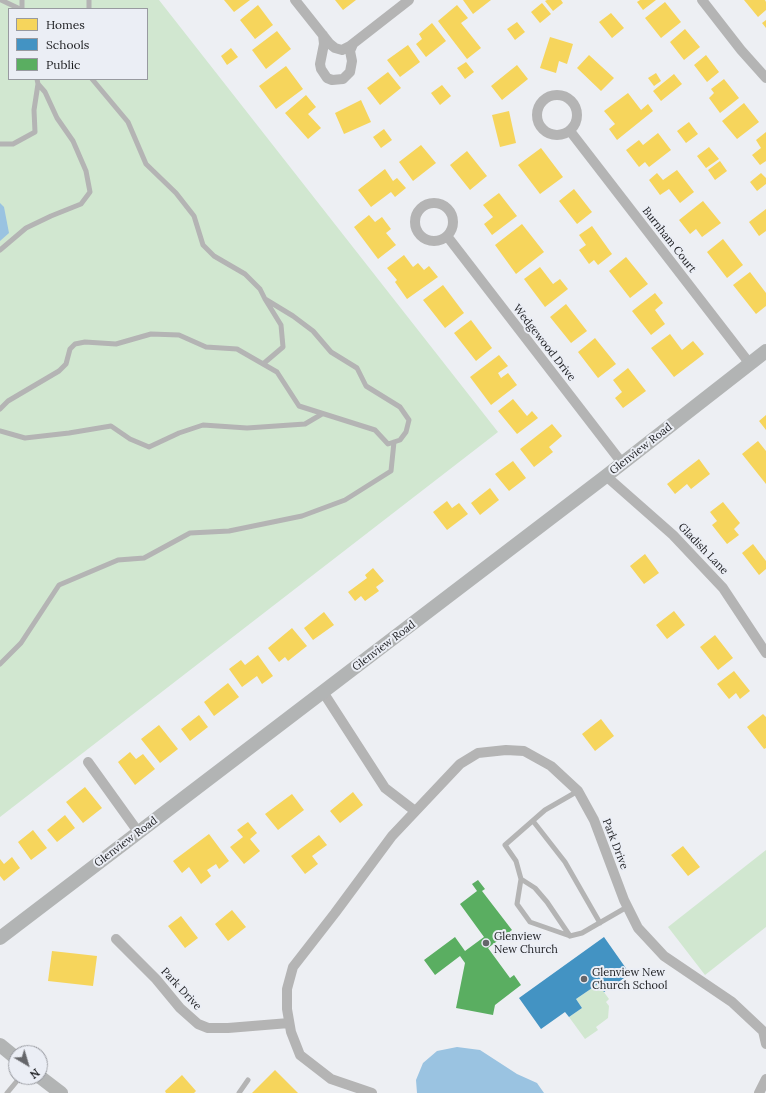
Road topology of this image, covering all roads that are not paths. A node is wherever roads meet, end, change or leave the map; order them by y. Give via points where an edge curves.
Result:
1 (1, 0) edge
2 (295, 0) edge
3 (409, 0) edge
4 (702, 0) edge
5 (19, 8) edge
6 (323, 35) junction
7 (353, 44) junction
8 (766, 78) edge
9 (93, 80) edge
10 (38, 82) edge
11 (570, 131) junction
12 (0, 144) edge
13 (447, 236) dead end
14 (0, 250) edge
15 (265, 298) junction
16 (766, 351) edge
17 (263, 364) junction
18 (750, 364) junction
19 (0, 408) edge
20 (322, 414) junction
21 (0, 432) edge
22 (394, 442) junction
23 (622, 463) junction
24 (606, 476) junction
25 (766, 653) edge
26 (0, 664) edge
27 (323, 692) junction
28 (88, 762) dead end
29 (578, 791) junction
30 (415, 811) junction
31 (533, 821) junction
32 (139, 833) junction
33 (521, 879) junction
34 (627, 907) junction
35 (600, 923) junction
36 (570, 936) junction
37 (0, 938) edge
38 (116, 939) dead end
39 (289, 1023) junction
40 (766, 1044) edge
41 (0, 1045) edge
42 (8, 1052) edge
43 (766, 1079) edge
44 (248, 1080) dead end
45 (48, 1083) edge
46 (14, 1085) edge
47 (7, 1093) edge
48 (61, 1093) edge
49 (239, 1093) edge
50 (372, 1093) edge
51 (759, 1093) edge

1 - 5 lane
2 - 6 street
3 - 7 street
4 - 8 street
6 - 7 street via 335,48 342,50
6 - 7 street via 320,64 327,78 332,80 343,79 350,72 350,52
9 - 15 lane via 128,122 146,164 176,193 194,216 203,245 214,256 245,274
10 - 12 lane via 34,110 35,132 13,144
10 - 14 lane via 57,118 74,141 86,171 90,192 81,204 26,228
11 - 11 street via 576,122 574,104 558,94 542,101 536,118 538,125 550,134 562,135
11 - 18 street, Burnham Court
13 - 23 street, Wedgewood Drive
15 - 17 lane via 281,325 283,347
15 - 22 lane via 313,331 331,352 357,368 366,386 400,407 410,420 406,432 400,440
16 - 18 main road, Glenview Road
17 - 19 lane via 237,349 206,347 179,335 151,334 116,344 85,342 75,344 70,349 66,364 59,371
17 - 20 lane via 277,372 298,406
18 - 23 main road, Glenview Road
20 - 21 lane via 305,424 247,428 202,425 149,447 110,426 25,438
20 - 22 lane via 375,430 388,444
22 - 26 lane via 391,471 345,500 302,516 229,531 190,533 144,558 118,560 59,585 21,643
23 - 24 main road, Glenview Road
24 - 25 street, Gladish Lane via 674,535 723,588
24 - 27 main road, Glenview Road
27 - 30 street via 385,788
27 - 32 main road, Glenview Road
28 - 32 street
29 - 30 street, Park Drive via 551,766 524,751 478,753 460,764
29 - 31 lane via 544,810
29 - 34 street, Park Drive via 594,820
30 - 39 street, Park Drive via 388,842 293,967 287,989
31 - 33 lane via 505,845 516,861
31 - 35 lane via 565,862
32 - 37 main road, Glenview Road
33 - 36 lane via 539,892
33 - 36 lane via 517,904 530,922
34 - 35 lane
34 - 40 street, Park Drive via 638,928 664,956 732,1002 763,1031
35 - 36 lane via 582,933
38 - 39 street, Park Drive via 198,1024 208,1028 228,1028
39 - 50 street, Park Drive via 300,1055 331,1079
41 - 42 main road
43 - 51 street
44 - 49 lane
45 - 48 main road
46 - 47 lane

